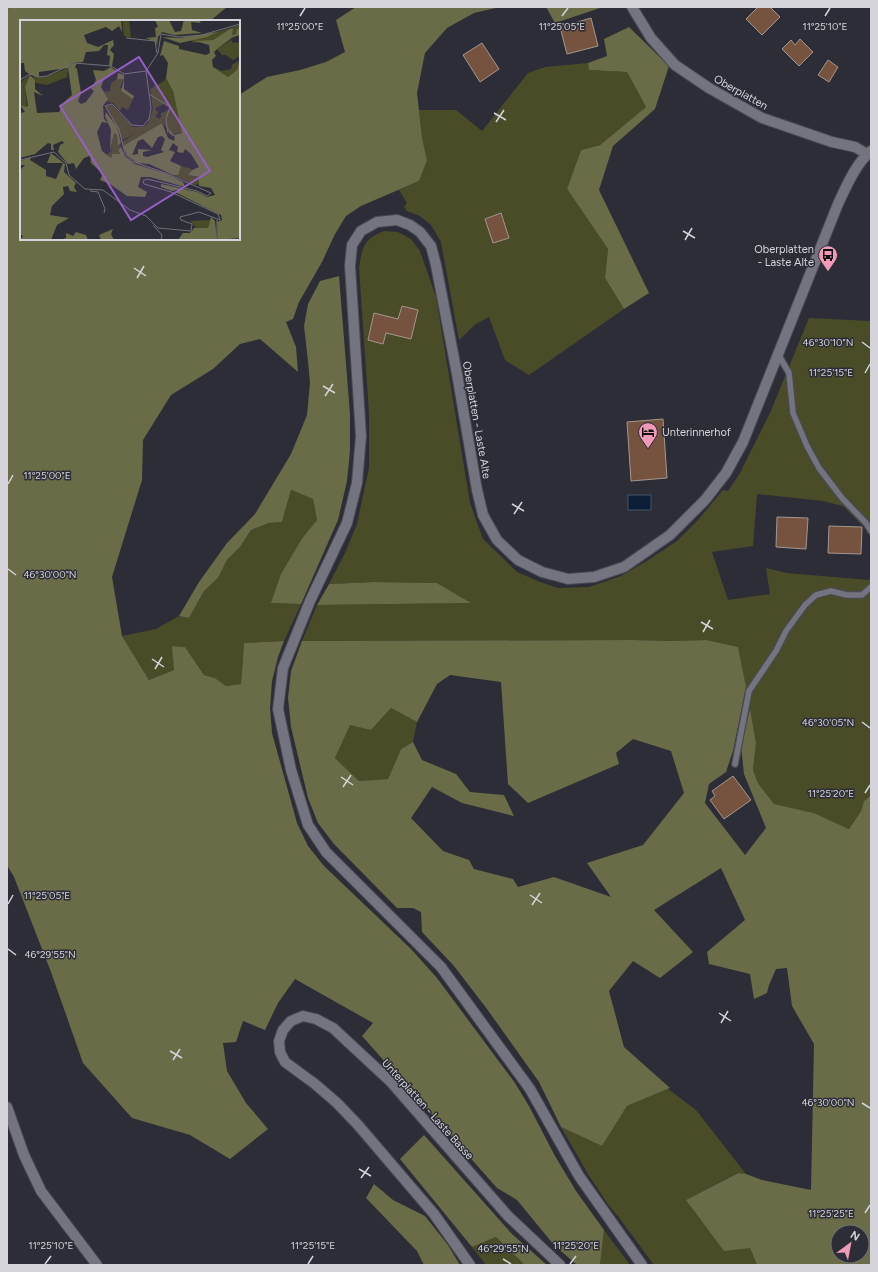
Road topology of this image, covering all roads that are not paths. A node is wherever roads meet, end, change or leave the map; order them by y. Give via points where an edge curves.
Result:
1 (632, 7) edge
2 (869, 153) edge
3 (778, 354) junction
4 (871, 531) edge
5 (871, 587) edge
6 (735, 764) dead end
7 (7, 1107) edge
8 (97, 1265) edge
9 (470, 1265) edge
10 (560, 1265) edge
11 (642, 1265) edge

1 - 2 main road, Oberplatten via 651,38 675,65 709,88 762,118
2 - 3 main road, Oberplatten - Laste Alte via 852,176 838,204
3 - 4 lane via 789,373 793,413 813,457 842,498
3 - 11 main road, Oberplatten - Laste Alte via 743,442 726,472 705,500 670,535 624,567 594,577 568,579 542,572 518,560 497,540 483,515 430,246 420,232 398,220 378,222 361,231 352,246 350,266 361,436 357,483 347,523 310,601 283,668 278,709 291,770 308,825 326,852 441,968 530,1089 579,1176
5 - 6 lane via 862,596 831,591 816,595 805,604 749,691
7 - 8 main road via 24,1155 41,1191
9 - 10 main road, Unterplatten - Laste Basse via 434,1214 358,1125 315,1084 285,1062 280,1052 279,1041 283,1030 291,1021 303,1016 316,1019 333,1028 390,1081 508,1216

